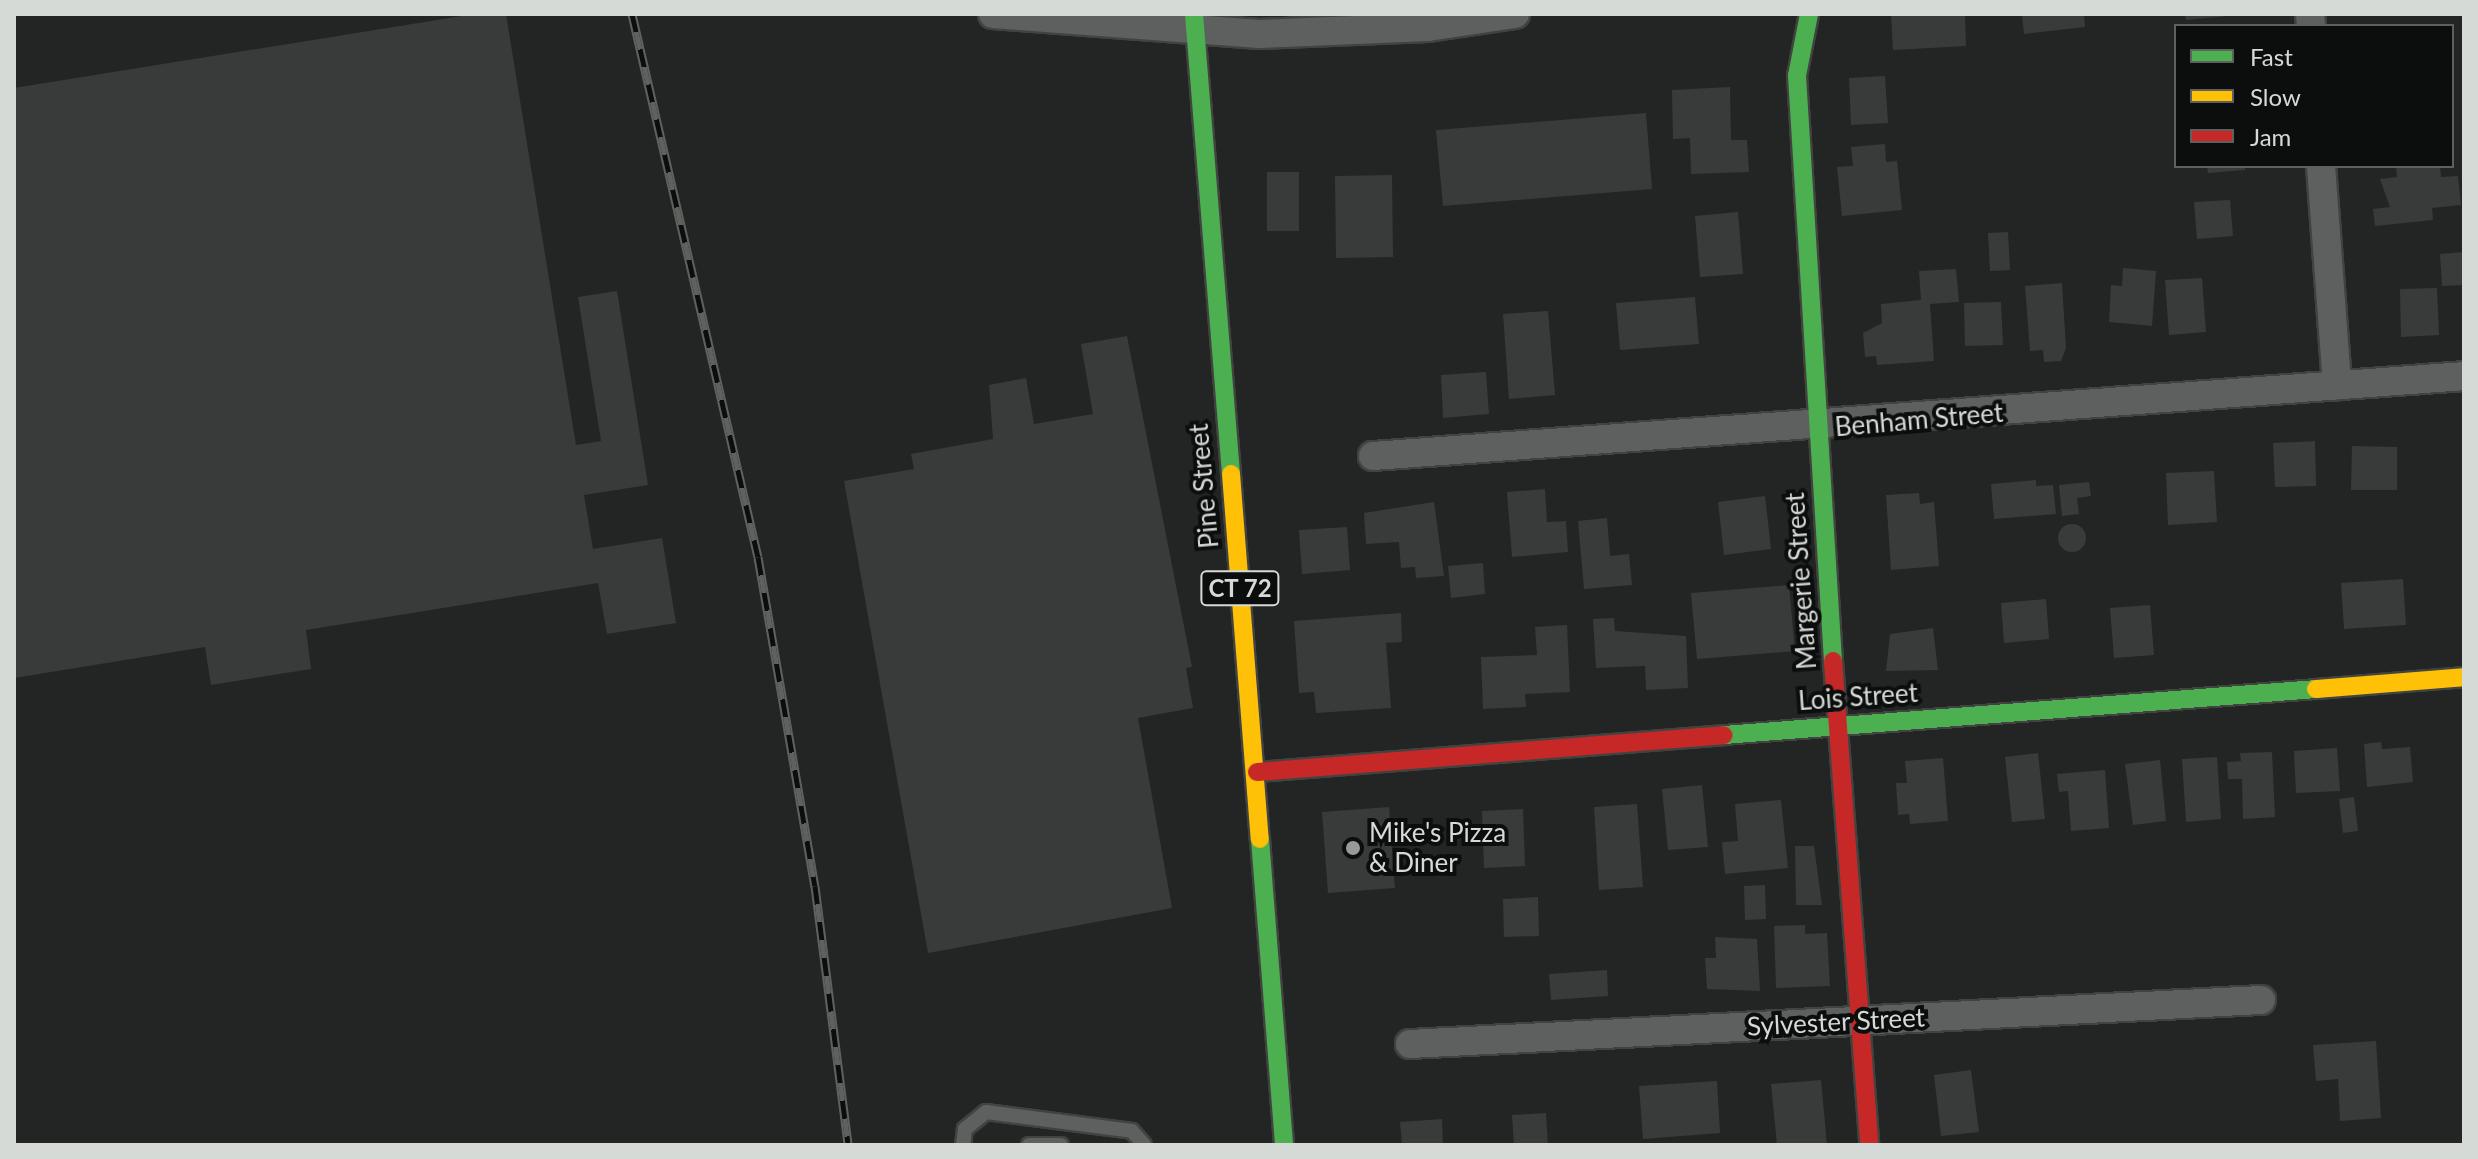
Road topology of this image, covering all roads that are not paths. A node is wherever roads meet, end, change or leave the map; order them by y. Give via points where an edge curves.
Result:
1 (993, 14) edge
2 (1515, 14) edge
3 (1809, 14) edge
4 (1194, 23) edge
5 (2321, 168) edge
6 (2464, 376) edge
7 (2337, 385) junction
8 (1815, 428) junction
9 (1373, 456) dead end
10 (2464, 677) edge
11 (1839, 725) junction
12 (1257, 772) junction
13 (2261, 1000) dead end
14 (1859, 1021) junction
15 (1410, 1044) dead end
16 (963, 1145) edge
17 (1029, 1145) edge
18 (1061, 1145) edge
19 (1144, 1145) edge
20 (1284, 1145) edge
21 (1869, 1145) edge

1 - 4 street
2 - 4 street via 1428,27
3 - 8 main road, Margerie Street via 1797,76
4 - 12 main road, Pine Street / CT 72
5 - 7 street
6 - 7 street, Benham Street
7 - 8 street, Benham Street
8 - 9 street, Benham Street
8 - 11 main road, Margerie Street
10 - 11 main road, Lois Street
11 - 12 main road, Lois Street
11 - 14 main road, Margerie Street
12 - 20 main road, Pine Street / CT 72
13 - 14 street, Sylvester Street
14 - 15 street, Sylvester Street
14 - 21 main road, Margerie Street
16 - 19 lane via 965,1129 986,1112 1132,1131
17 - 18 lane

